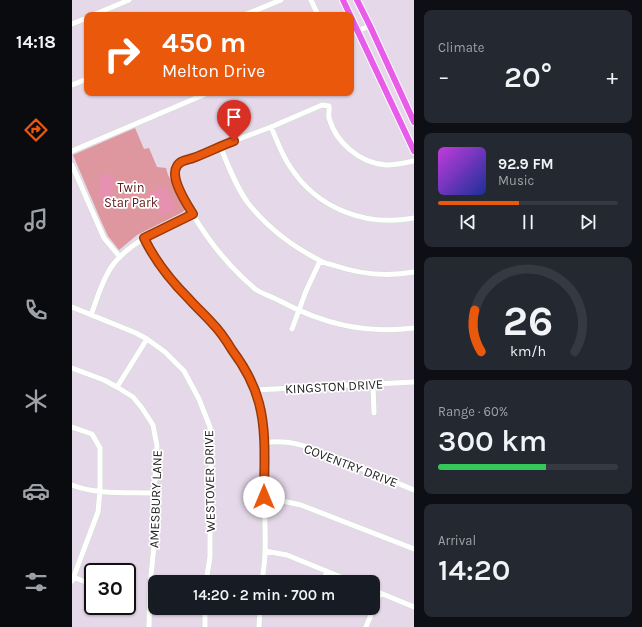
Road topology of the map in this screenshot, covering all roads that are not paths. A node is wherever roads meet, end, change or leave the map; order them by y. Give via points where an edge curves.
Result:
1 (129, 0) edge
2 (281, 0) edge
3 (311, 0) edge
4 (343, 0) edge
5 (358, 0) edge
6 (101, 12) edge
7 (251, 12) edge
8 (317, 12) edge
9 (349, 12) edge
10 (84, 19) edge
11 (354, 22) edge
12 (72, 24) edge
13 (370, 26) junction
14 (358, 30) junction
15 (354, 32) edge
16 (84, 80) edge
17 (72, 85) edge
18 (201, 96) edge
19 (409, 111) junction
20 (398, 115) junction
21 (414, 122) edge
22 (271, 127) junction
23 (220, 146) junction
24 (72, 151) edge
25 (414, 151) edge
26 (414, 161) edge
27 (72, 165) edge
28 (193, 214) junction
29 (414, 218) edge
30 (144, 238) junction
31 (120, 257) junction
32 (320, 261) junction
33 (414, 272) edge
34 (72, 307) edge
35 (298, 311) junction
36 (91, 314) junction
37 (414, 328) edge
38 (292, 329) dead end
39 (147, 339) junction
40 (72, 368) edge
41 (414, 382) edge
42 (373, 385) junction
43 (117, 387) junction
44 (255, 390) junction
45 (374, 413) dead end
46 (72, 427) edge
47 (264, 444) junction
48 (72, 485) edge
49 (414, 490) edge
50 (100, 491) junction
51 (154, 493) junction
52 (264, 497) junction
53 (414, 549) edge
54 (265, 551) junction
55 (327, 571) junction
56 (207, 575) edge
57 (263, 575) edge
58 (326, 575) edge
59 (336, 575) edge
60 (73, 579) edge
61 (84, 582) edge
62 (380, 593) edge
63 (414, 607) edge
64 (205, 615) edge
65 (260, 615) edge
66 (371, 615) edge
67 (150, 627) edge
68 (205, 627) edge
69 (259, 627) edge
70 (366, 627) edge

1 - 6 street
2 - 7 street
3 - 8 street
4 - 9 main road
5 - 13 main road
10 - 12 street
11 - 14 main road
13 - 14 street
13 - 19 main road
14 - 15 street
14 - 20 main road
16 - 17 street
18 - 24 street
19 - 20 main road
19 - 21 main road
20 - 25 main road
22 - 23 street
22 - 26 street via 326,105 329,106 329,119 336,133 355,154 385,165
22 - 29 street via 290,168 305,186 320,198 354,216 368,219
23 - 28 street via 177,165 174,174 176,181
23 - 32 street via 240,192 248,203 270,228
27 - 31 street via 104,238
28 - 30 street
28 - 35 street via 217,251 235,270 255,288
30 - 31 street
30 - 44 street via 168,276 220,332 244,366
31 - 36 street via 112,266
32 - 33 street via 340,268 376,274
32 - 35 street
34 - 36 street, WESTOVER DRIVE
35 - 37 street via 350,327 383,330
35 - 38 street
36 - 39 street, WESTOVER DRIVE
39 - 43 street
39 - 56 street, WESTOVER DRIVE via 184,371 210,427 210,557
40 - 43 street, AMESBURY LANE
41 - 42 street, KINGSTON DRIVE
42 - 44 street, KINGSTON DRIVE
42 - 45 street
43 - 51 street, AMESBURY LANE via 132,397 153,425 157,446
44 - 47 street via 262,414
46 - 50 street via 92,434 100,448
47 - 49 street, COVENTRY DRIVE via 274,441 289,442 318,450
47 - 52 street
48 - 50 street
50 - 51 street
50 - 60 street via 98,512
51 - 67 street, AMESBURY LANE
52 - 53 street via 301,505
52 - 54 street
54 - 55 street via 287,555
54 - 57 street
55 - 58 street
55 - 59 street
60 - 61 street
62 - 63 street
64 - 68 street
65 - 69 street
66 - 70 street

